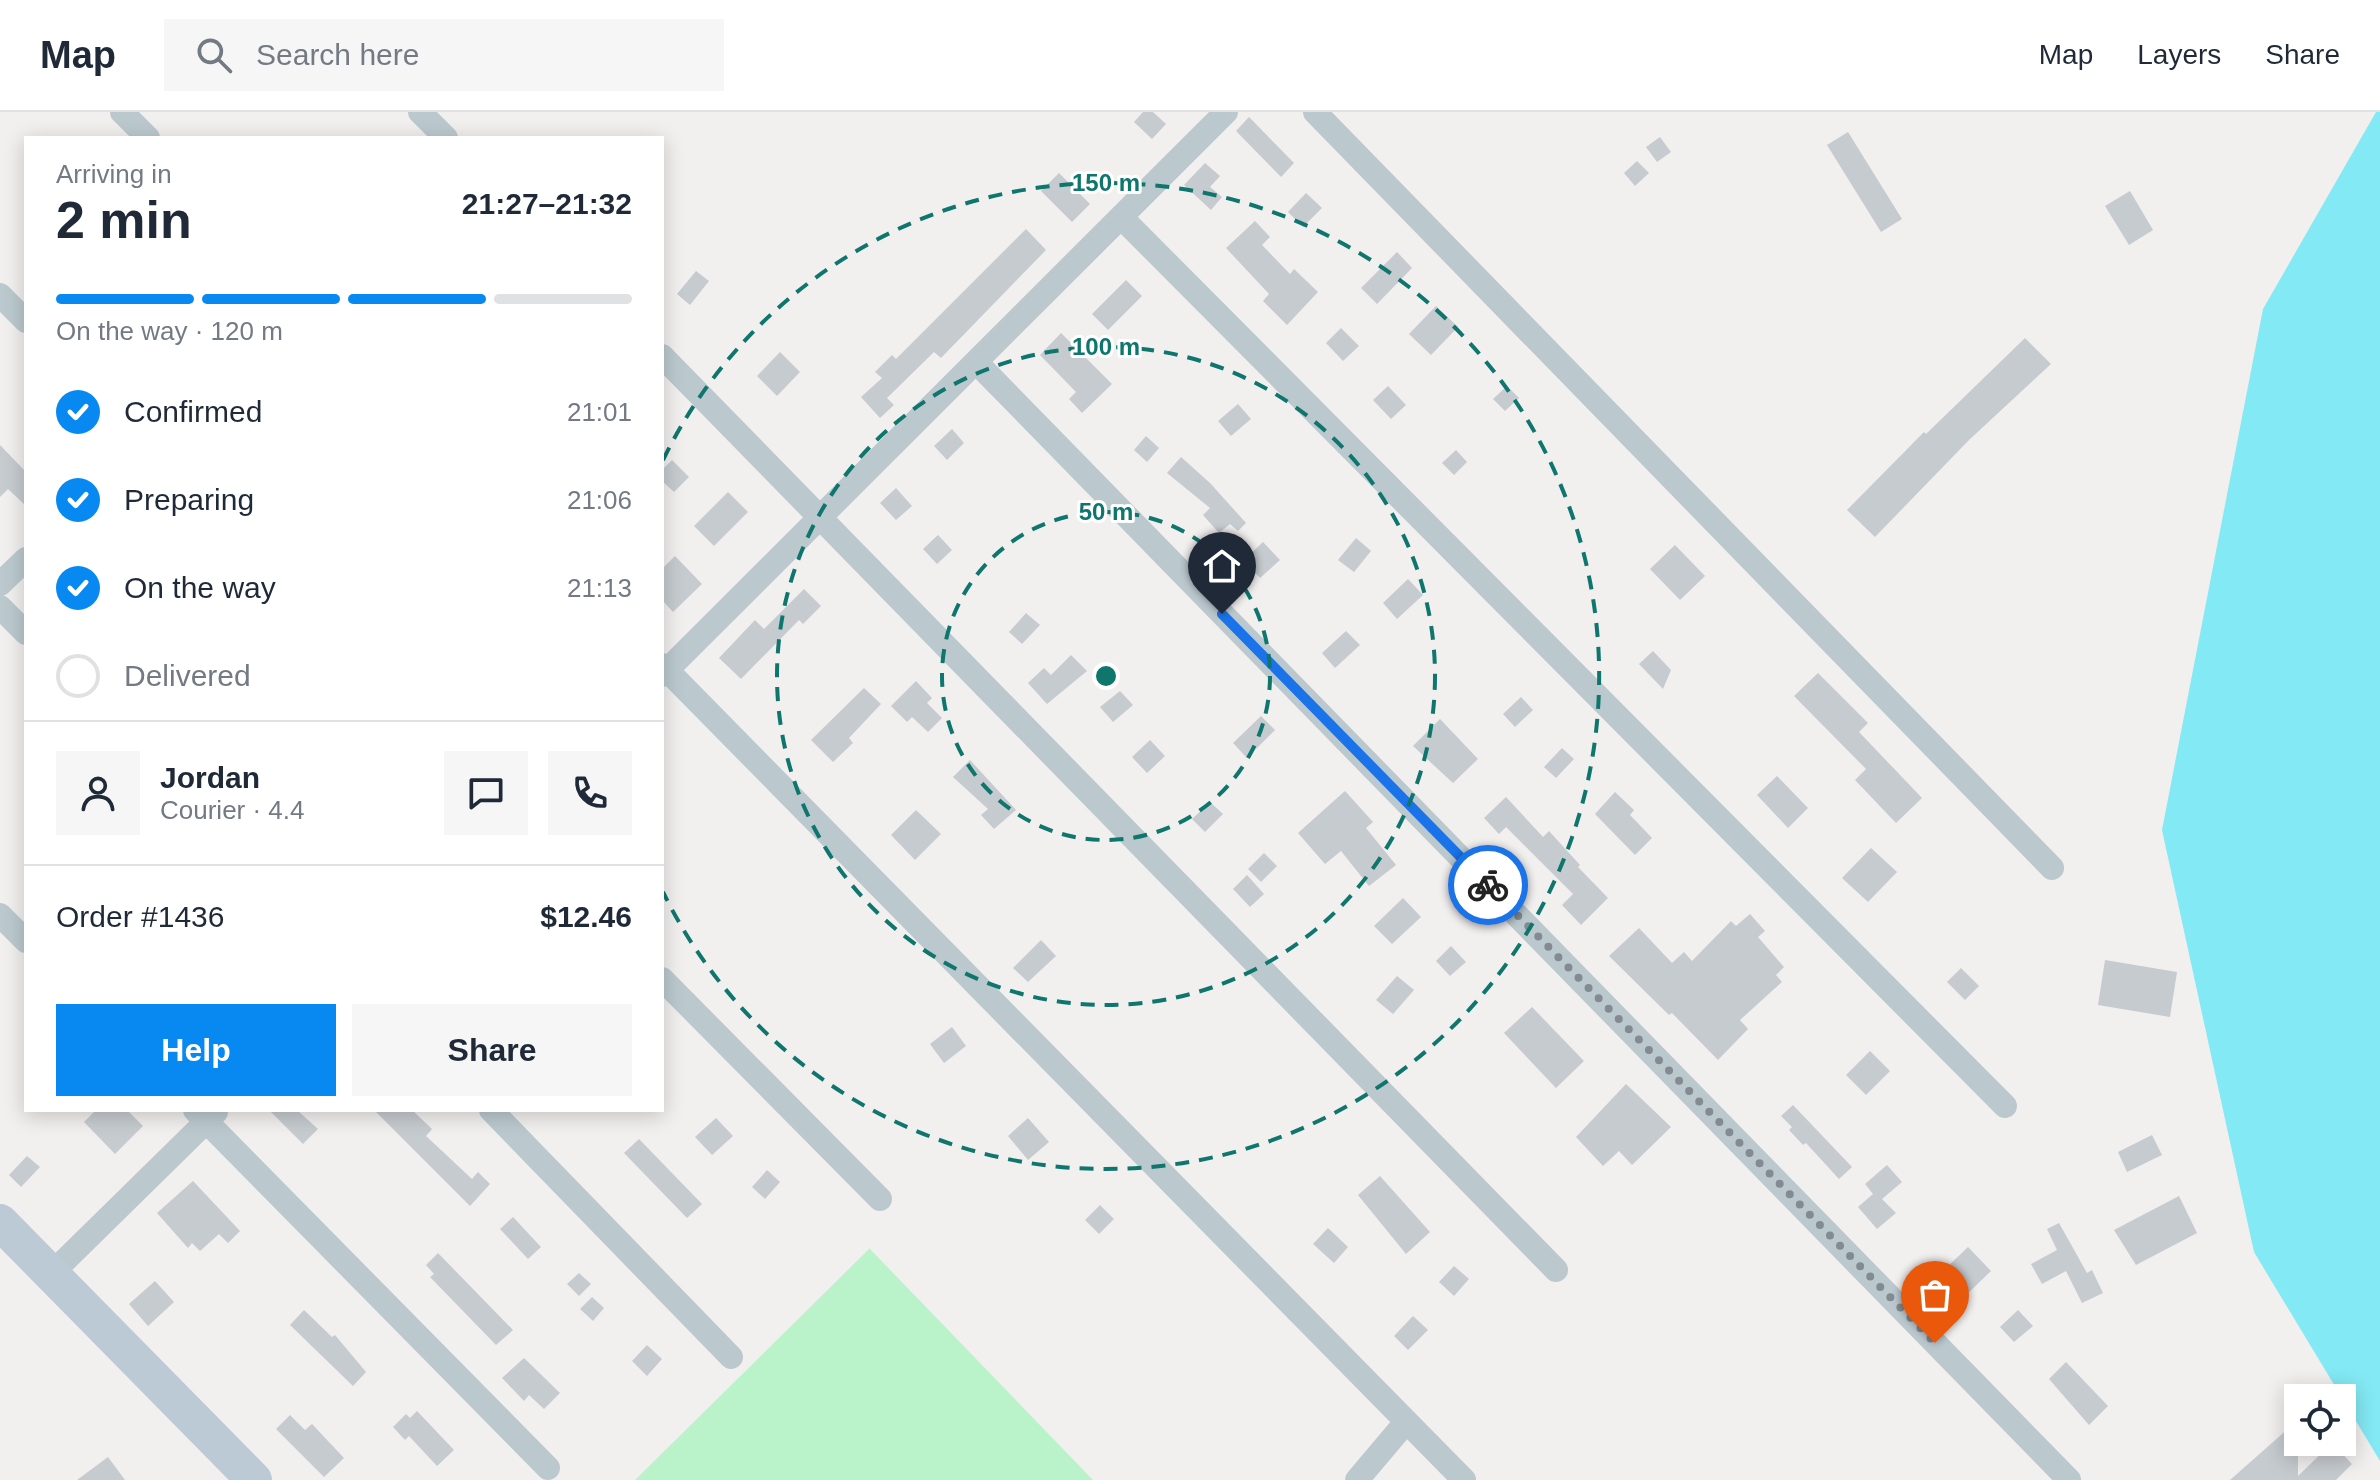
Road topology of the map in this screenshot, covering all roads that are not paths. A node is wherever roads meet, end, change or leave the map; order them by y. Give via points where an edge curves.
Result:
1 (122, 112) edge
2 (420, 112) edge
3 (1226, 112) edge
4 (1315, 112) edge
5 (146, 136) edge
6 (444, 136) edge
7 (1122, 218) junction
8 (0, 295) edge
9 (24, 319) edge
10 (664, 358) edge
11 (977, 363) junction
12 (822, 518) junction
13 (24, 561) edge
14 (0, 584) edge
15 (0, 607) edge
16 (24, 631) edge
17 (664, 670) edge
18 (2052, 868) dead end
19 (0, 915) edge
20 (24, 939) edge
21 (664, 981) edge
22 (2005, 1106) dead end
23 (493, 1112) edge
24 (206, 1114) edge
25 (880, 1199) dead end
26 (0, 1222) edge
27 (1556, 1270) dead end
28 (51, 1274) junction
29 (731, 1357) dead end
30 (1406, 1422) junction
31 (548, 1468) dead end
32 (254, 1480) edge
33 (1357, 1480) edge
34 (1464, 1480) edge
35 (2069, 1480) edge

1 - 5 street
2 - 6 street
3 - 7 street
4 - 18 street
7 - 11 street
7 - 22 street
8 - 9 street
10 - 12 street
11 - 12 street
11 - 35 street
12 - 17 street
12 - 27 street
13 - 14 street
15 - 16 street
17 - 30 street
19 - 20 street
21 - 25 street
23 - 29 street
24 - 28 street
24 - 31 street
26 - 28 main road
28 - 32 main road
30 - 33 street
30 - 34 street

